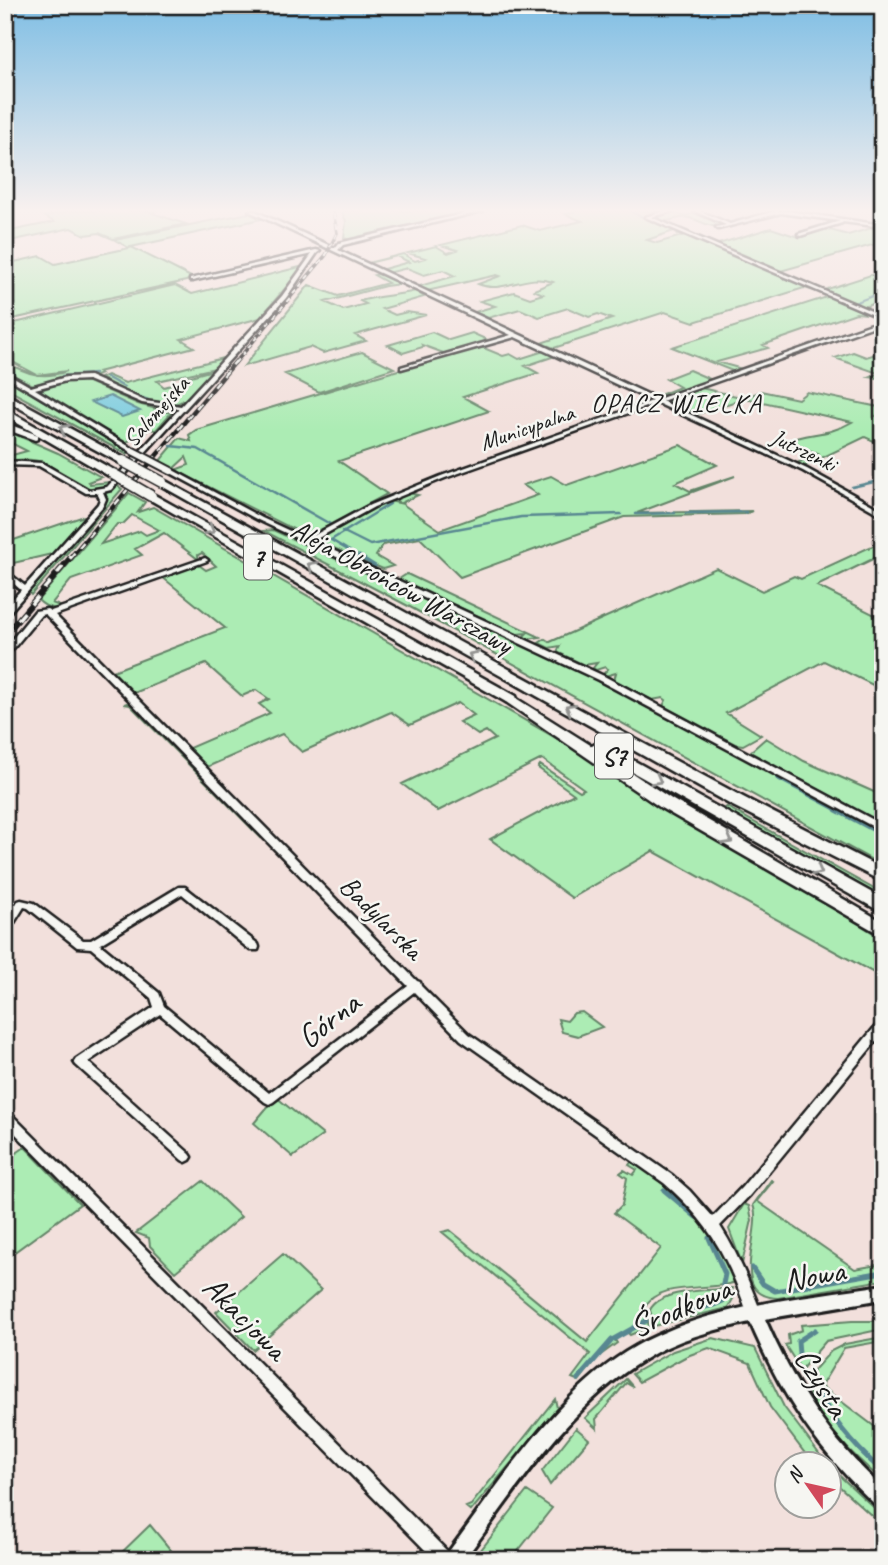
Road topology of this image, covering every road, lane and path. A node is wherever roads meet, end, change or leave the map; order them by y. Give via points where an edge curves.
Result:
1 (294, 284) edge
2 (406, 284) edge
3 (801, 284) edge
4 (883, 320) edge
5 (516, 335) junction
6 (403, 368) dead end
7 (5, 374) edge
8 (30, 389) junction
9 (5, 396) edge
10 (658, 401) junction
11 (181, 408) junction
12 (5, 412) edge
13 (5, 426) edge
14 (5, 463) edge
15 (94, 464) junction
16 (100, 492) junction
17 (883, 514) edge
18 (308, 541) junction
19 (205, 560) dead end
20 (5, 572) edge
21 (24, 589) junction
22 (5, 612) edge
23 (47, 612) junction
24 (5, 653) edge
25 (533, 688) joint
26 (511, 699) junction
27 (740, 803) junction
28 (883, 829) edge
29 (883, 876) edge
30 (883, 885) edge
31 (883, 907) edge
32 (5, 929) edge
33 (883, 930) edge
34 (93, 944) junction
35 (254, 947) dead end
36 (416, 985) junction
37 (160, 1008) junction
38 (883, 1025) edge
39 (5, 1115) edge
40 (186, 1157) dead end
41 (714, 1224) junction
42 (883, 1292) edge
43 (755, 1315) junction
44 (883, 1500) edge
45 (446, 1560) edge
46 (453, 1560) edge

1 - 11 street, Salomejska
2 - 5 street, Jutrzenki
3 - 4 street
4 - 10 street, Municypalna
5 - 6 street
5 - 10 street, Jutrzenki
7 - 8 street
8 - 11 street via 66,379 89,379 144,402
8 - 18 street, bridge via 133,451
25 -> 9 main road, Aleja Obrońców Warszawy / 7, bridge
10 - 17 street, Jutrzenki via 832,483
10 - 18 street, Municypalna via 395,496
11 - 16 street, Salomejska via 111,487
12 - 15 main road, Aleja Obrońców Warszawy / 7
13 - 15 main road
14 - 16 street via 37,463 85,491
15 -> 26 main road, Aleja Obrońców Warszawy / 7, bridge
16 - 21 street, Salomejska via 101,505
18 - 28 street via 612,683
19 - 23 street
20 - 21 street
21 - 22 street, Salomejska
23 - 24 street
23 - 36 street, Badylarska
27 -> 25 highway, Aleja Obrońców Warszawy / S7
26 -> 31 highway, Aleja Obrońców Warszawy / S7
26 -> 33 highway via 667,804
27 - 29 highway, S7
27 - 30 highway
32 - 34 street via 21,903 33,906 81,944
34 - 35 street via 181,890
34 - 37 street via 155,996
36 - 37 street, Górna via 269,1099
36 - 41 street, Badylarska via 471,1041 671,1181
37 - 40 street via 80,1062
38 - 41 street
39 - 45 street, Akacjowa
41 - 43 street, Środkowa
42 - 43 street, Nowa
43 - 44 street, Czysta via 807,1419 831,1450
43 - 46 street, Środkowa via 670,1339 613,1371 562,1422

